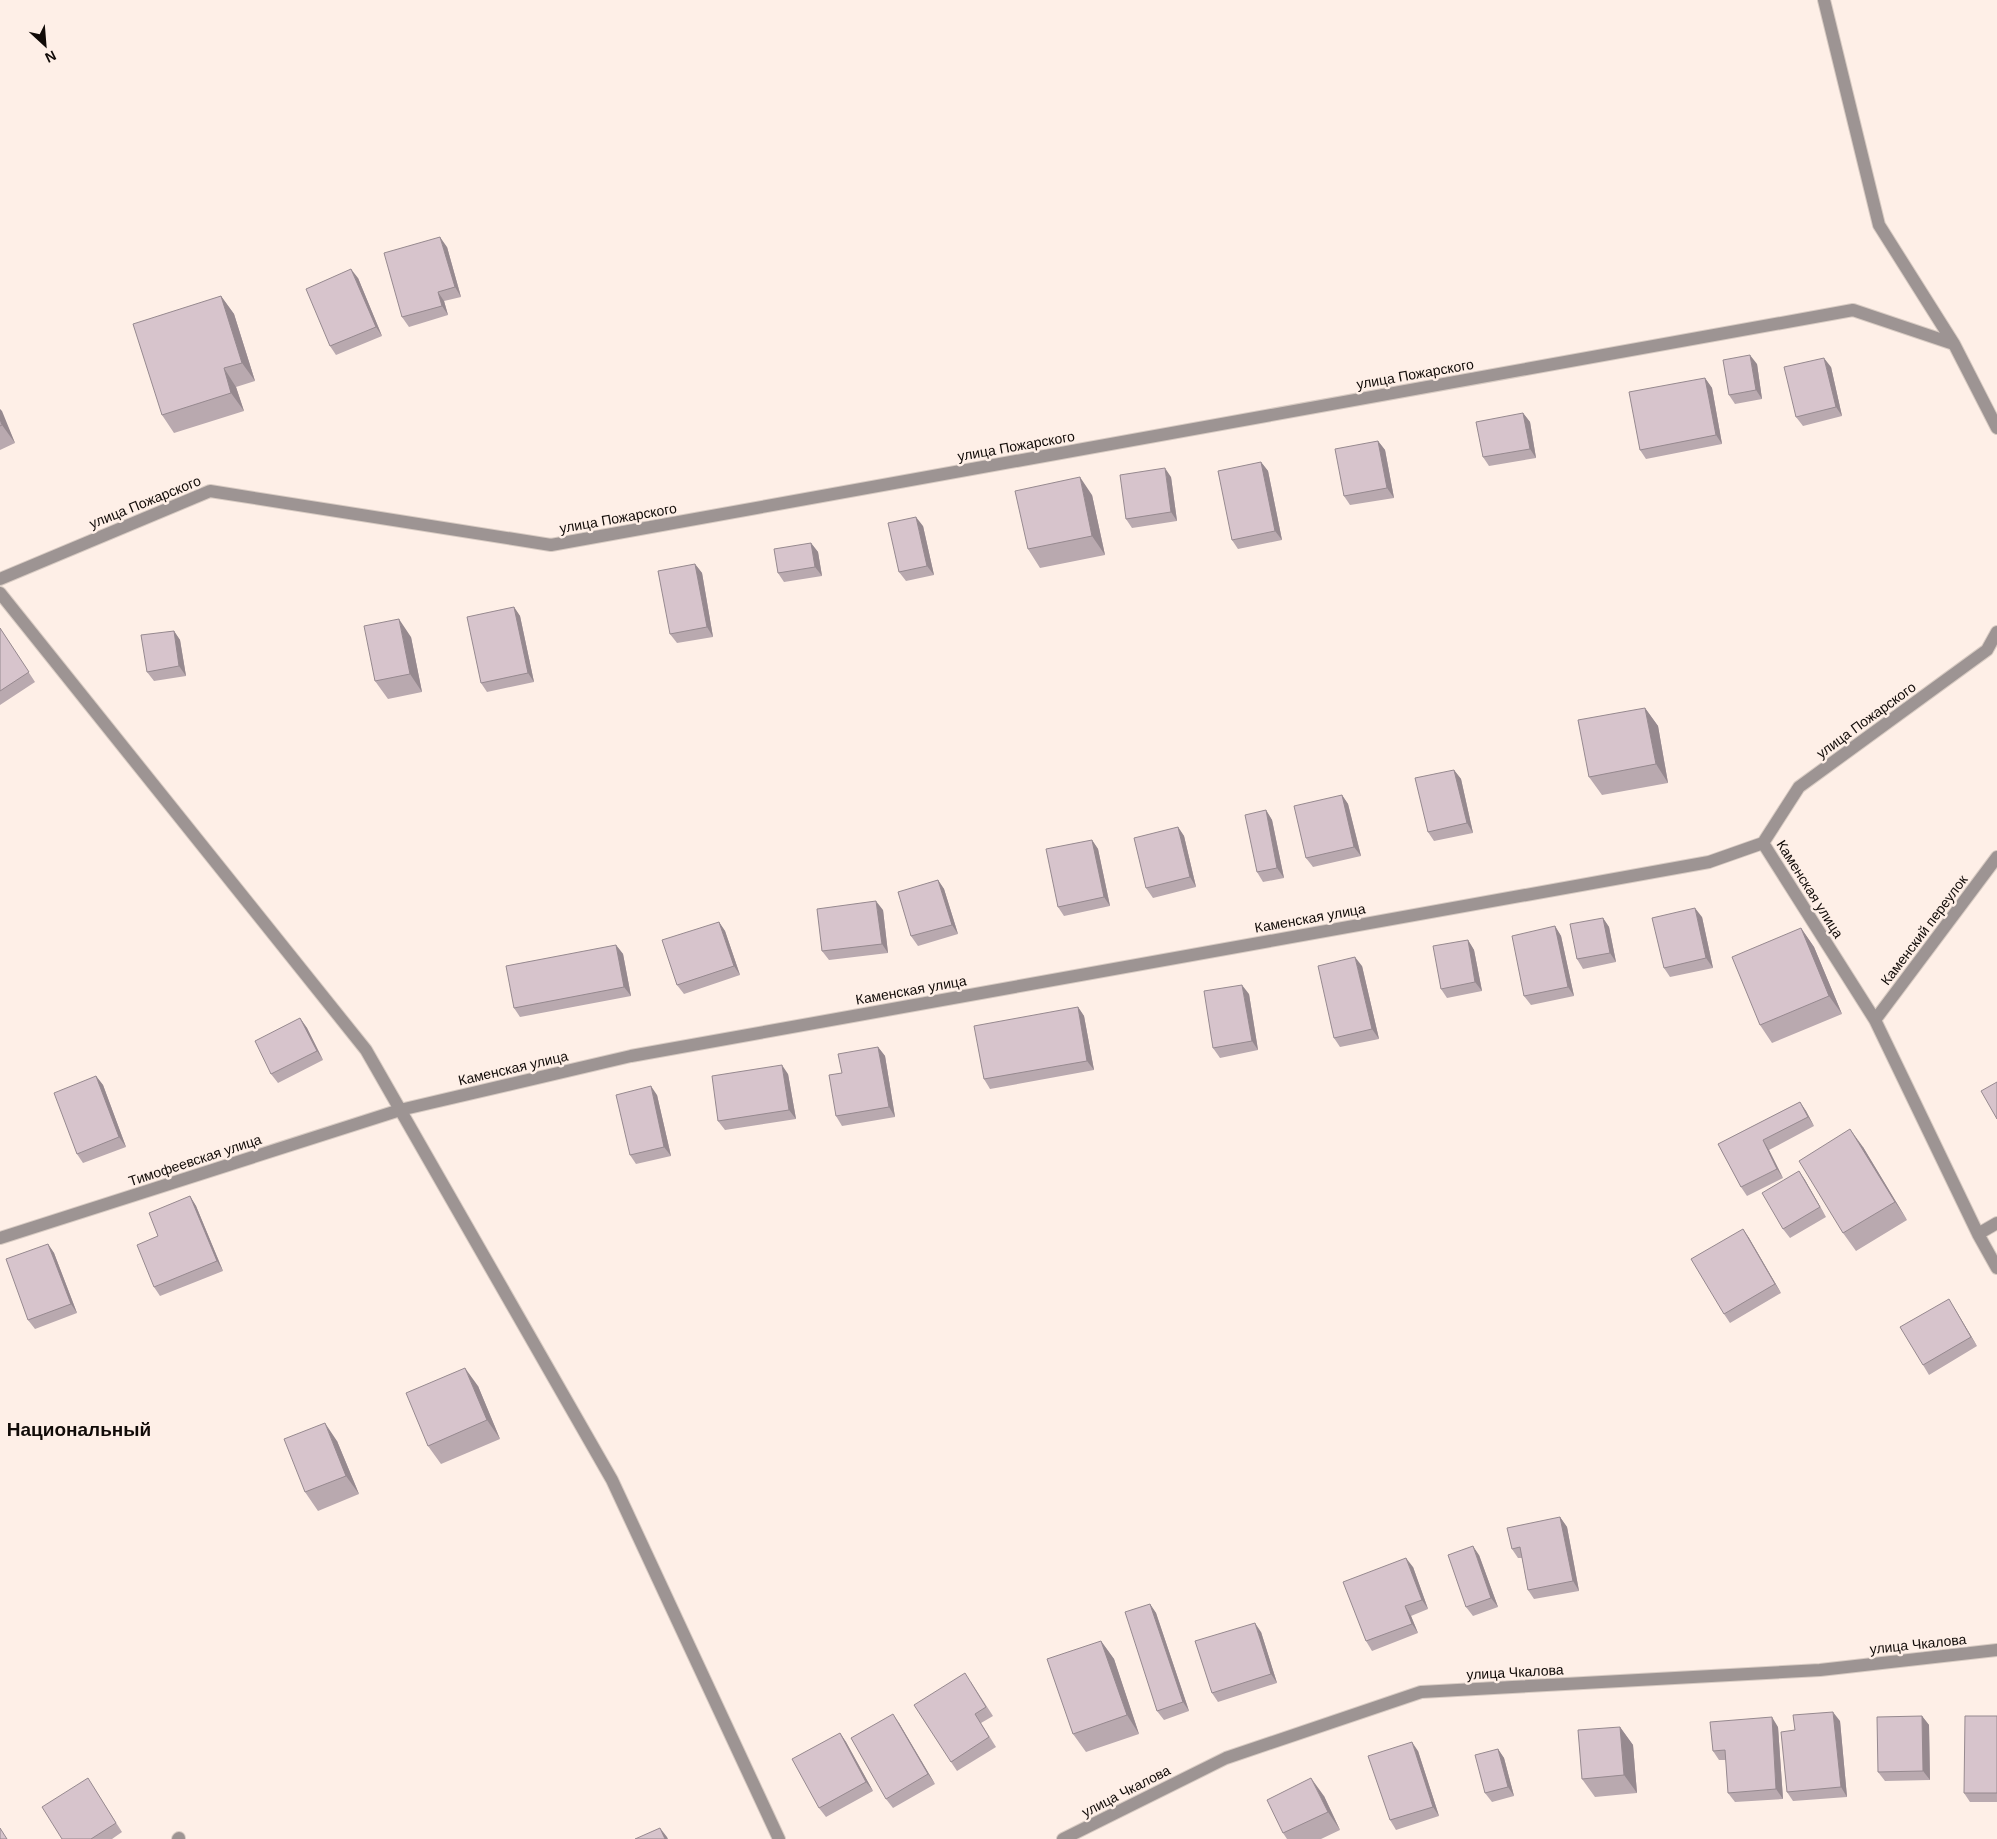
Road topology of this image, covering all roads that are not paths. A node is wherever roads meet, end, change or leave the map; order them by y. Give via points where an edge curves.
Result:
1 (1824, 0) edge
2 (1954, 344) junction
3 (1997, 428) edge
4 (0, 579) edge
5 (0, 593) edge
6 (1997, 632) edge
7 (1762, 842) junction
8 (1997, 857) edge
9 (1875, 1020) junction
10 (400, 1110) junction
11 (1997, 1222) edge
12 (1978, 1234) junction
13 (0, 1238) edge
14 (1997, 1268) edge
15 (1997, 1650) edge
16 (778, 1839) edge
17 (1063, 1839) edge

1 - 2 street via 1878,224
2 - 3 street
2 - 4 street, улица Пожарского via 1853,310 551,545 210,490
5 - 10 street via 366,1050
6 - 7 street, улица Пожарского via 1987,650 1799,787
7 - 9 street, Каменская улица
7 - 10 street, Каменская улица via 1709,862 631,1056
8 - 9 street, Каменский переулок
9 - 12 street, Каменская улица
10 - 13 street, Тимофеевская улица
10 - 16 street via 612,1480
11 - 12 street
12 - 14 street, Каменская улица
15 - 17 street, улица Чкалова via 1820,1670 1421,1692 1226,1758

